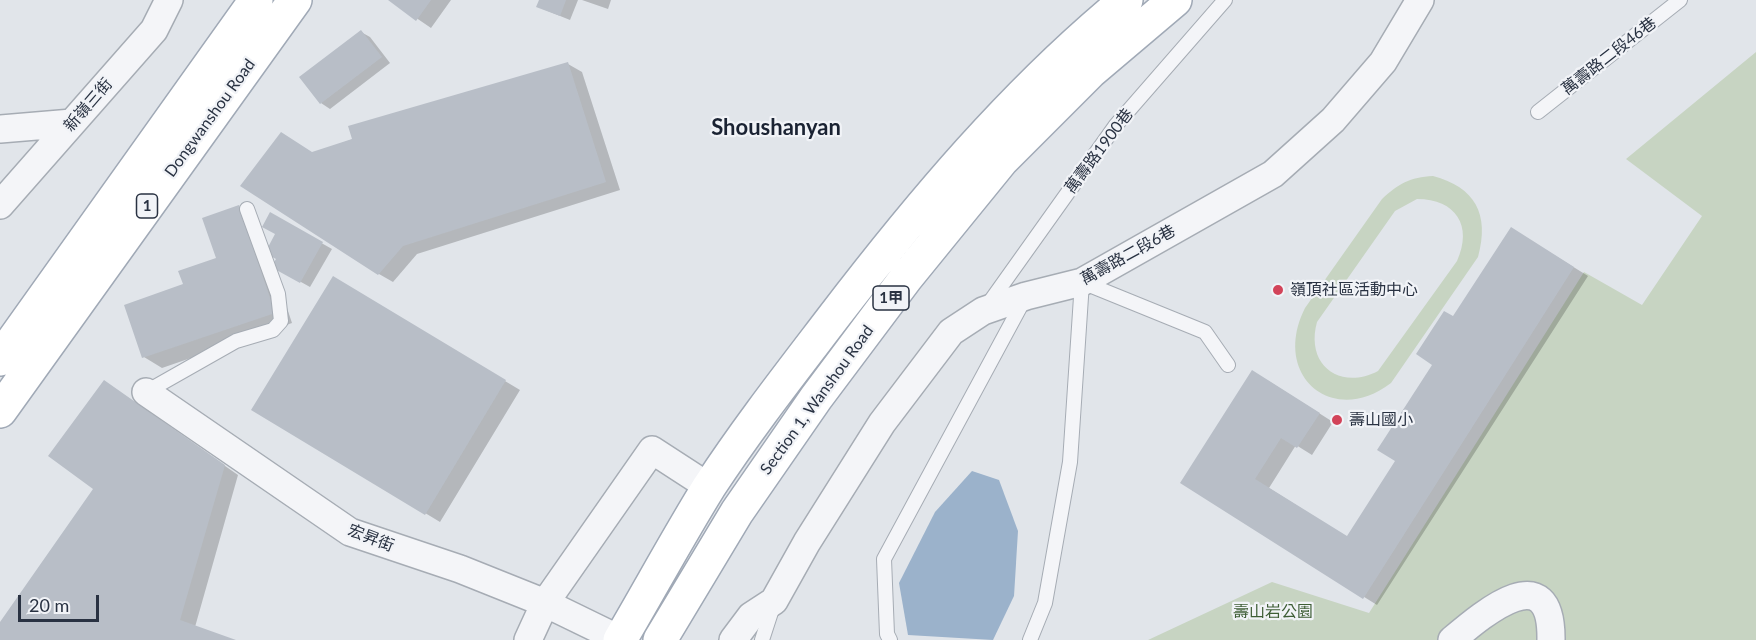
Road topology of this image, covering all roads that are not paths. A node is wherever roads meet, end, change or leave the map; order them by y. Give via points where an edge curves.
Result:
1 (168, 0) edge
2 (256, 0) edge
3 (295, 0) edge
4 (1126, 0) edge
5 (1175, 0) edge
6 (1225, 0) edge
7 (1420, 0) edge
8 (1680, 0) edge
9 (1538, 112) dead end
10 (72, 123) junction
11 (0, 129) edge
12 (0, 205) edge
13 (247, 209) dead end
14 (1082, 282) junction
15 (1026, 296) junction
16 (983, 311) junction
17 (0, 359) edge
18 (1228, 365) dead end
19 (146, 392) joint
20 (0, 411) edge
21 (709, 487) junction
22 (774, 601) junction
23 (544, 603) junction
24 (528, 640) edge
25 (620, 640) edge
26 (660, 640) edge
27 (733, 640) edge
28 (762, 640) edge
29 (890, 640) edge
30 (1030, 640) edge
31 (1452, 640) edge
32 (1551, 640) edge

1 - 10 street, 新嶺三街 via 154,30
2 - 17 main road, Dongwanshou Road / 1
3 - 20 main road, Dongwanshou Road / 1
4 - 21 main road, 1甲 via 1072,44 960,162 883,252
5 - 26 main road, Section 1, Wanshou Road / 1甲 via 1090,72 1002,160 906,278 737,512
6 - 16 lane, 萬壽路1900巷 via 1116,125
7 - 14 street, 萬壽路二段6巷 via 1383,62 1333,120 1273,174
8 - 9 lane, 萬壽路二段46巷
10 - 11 street
10 - 12 street, 新嶺三街
13 - 19 lane via 278,294 281,321 273,330 236,341
14 - 15 street, 萬壽路二段6巷
14 - 18 lane via 1205,332
14 - 30 lane via 1070,462 1045,603
15 - 16 street, 萬壽路二段6巷
15 - 29 lane via 884,559
16 - 22 street, 萬壽路二段6巷 via 951,332 882,423
19 - 23 street, 宏昇街 via 350,532 460,569
21 - 23 street via 652,450
21 - 25 main road, 1甲
22 - 27 street, 萬壽路二段6巷 via 751,616
22 - 28 lane
23 - 24 street
23 - 25 street, 宏昇街
31 - 32 street via 1491,609 1517,595 1528,594 1545,605

